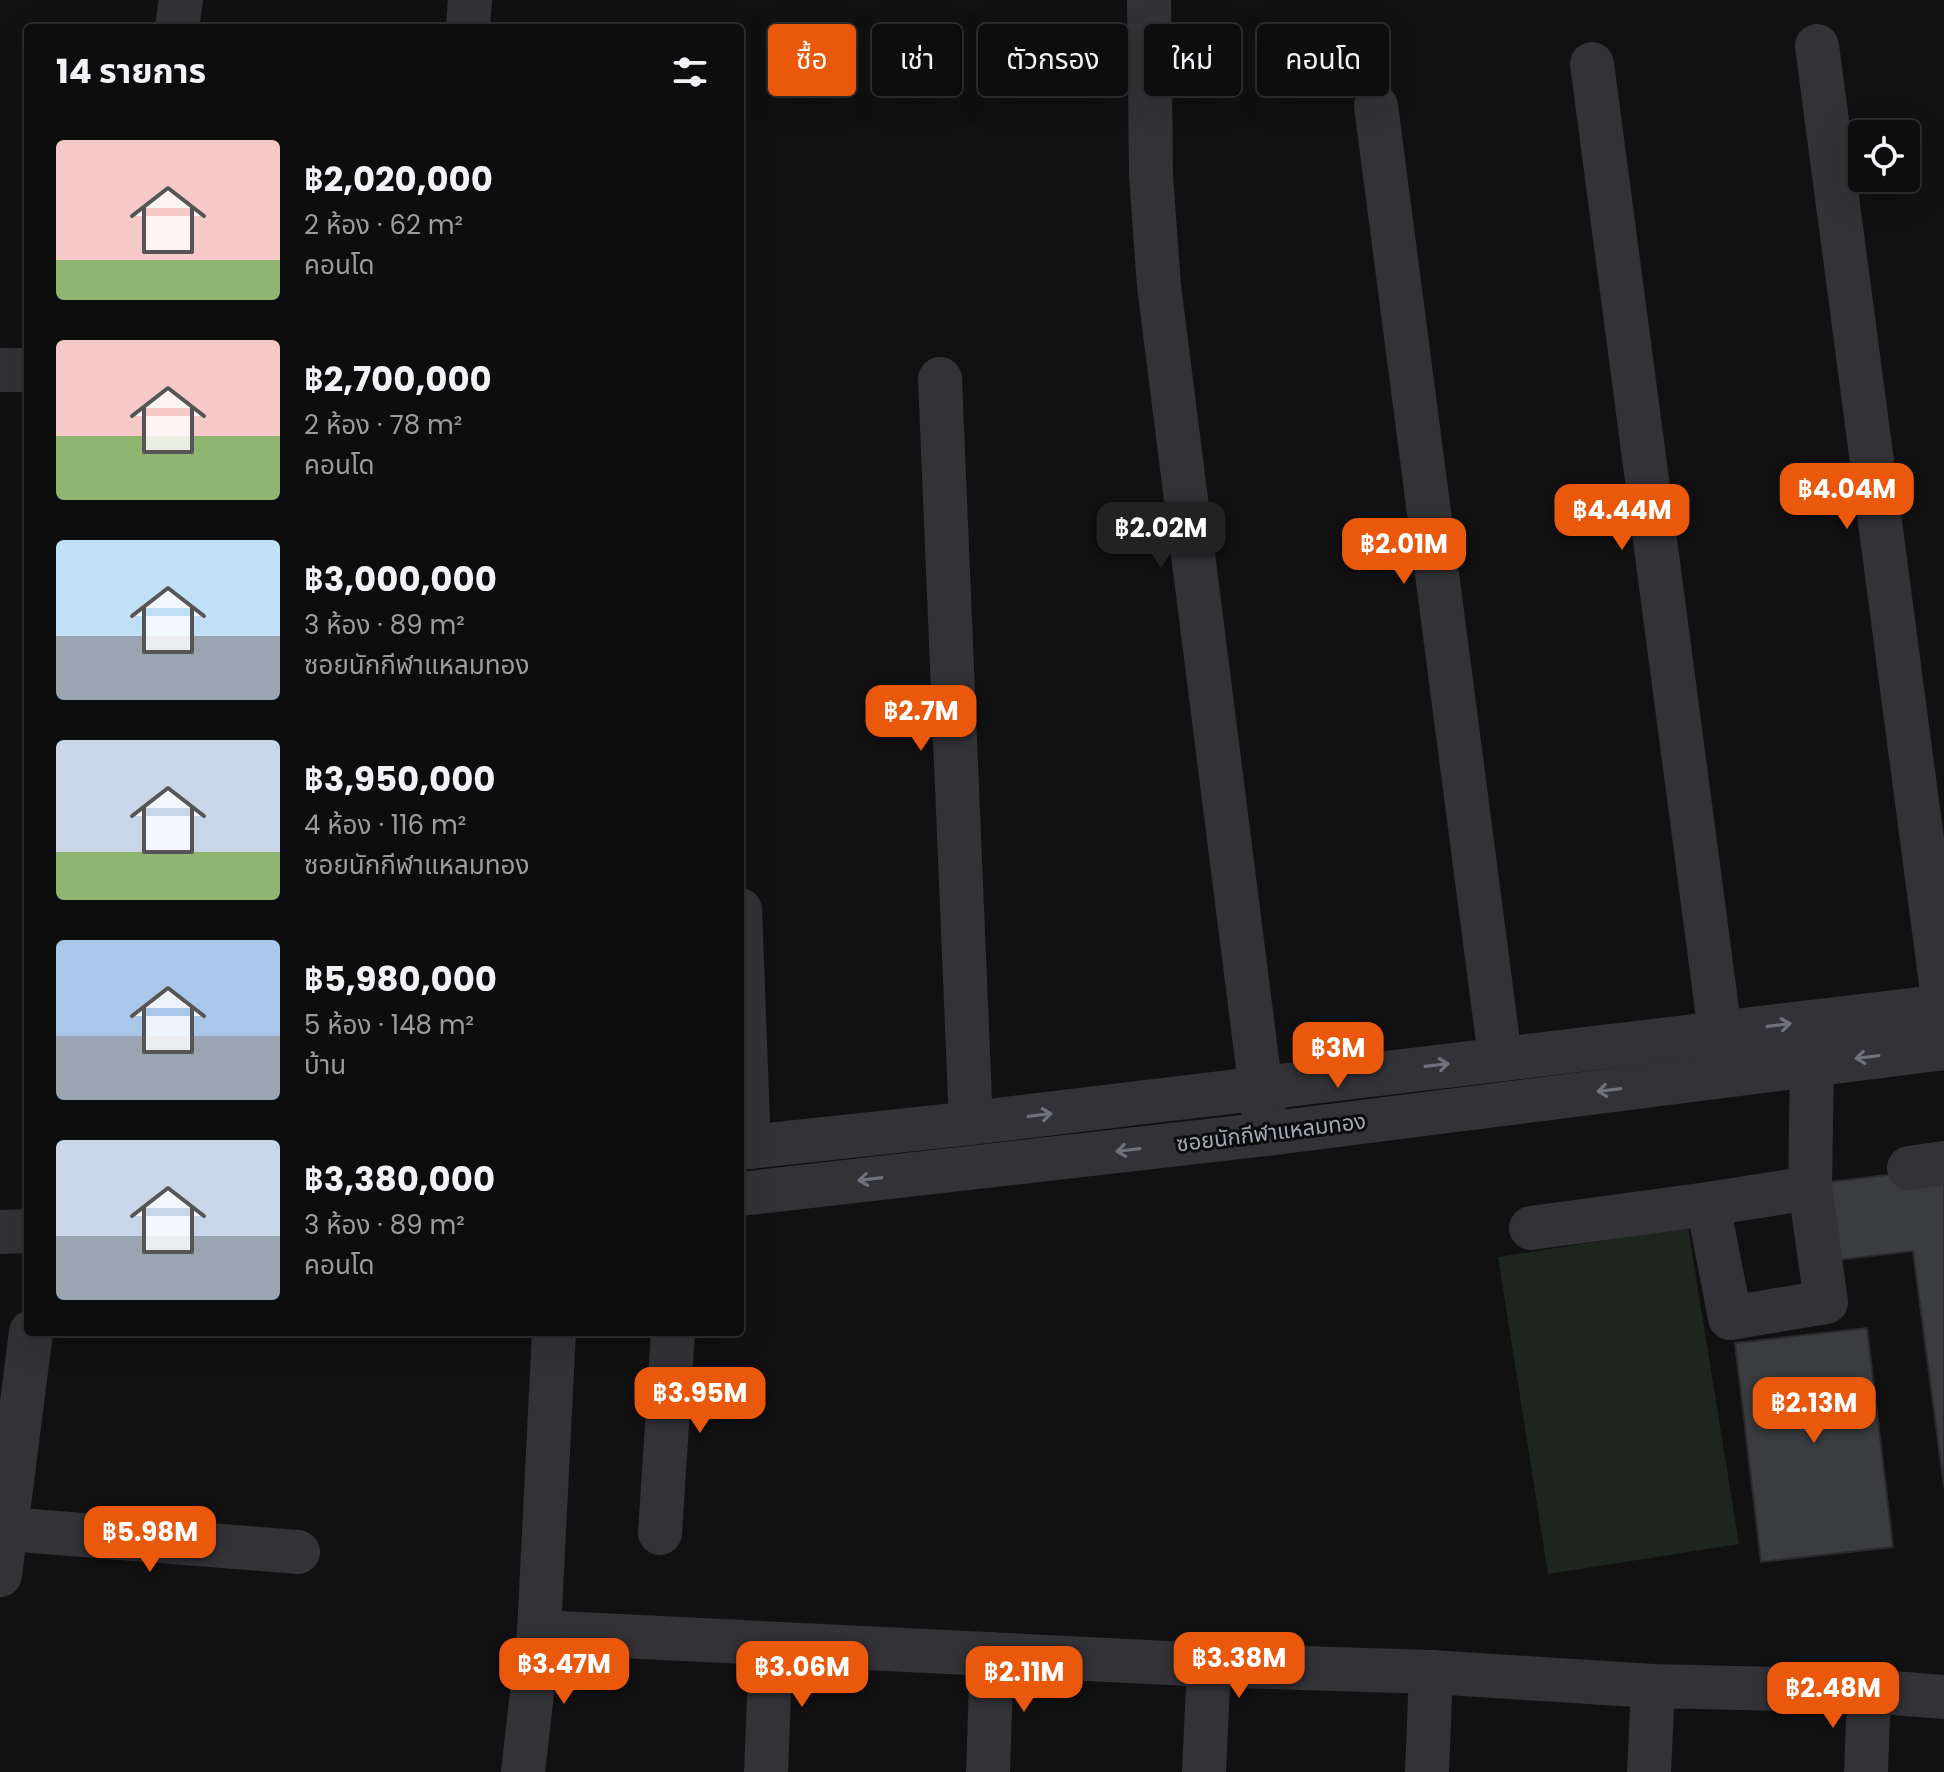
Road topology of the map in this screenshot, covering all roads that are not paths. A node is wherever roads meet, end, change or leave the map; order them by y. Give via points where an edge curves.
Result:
1 (181, 0) edge
2 (470, 0) edge
3 (1149, 0) edge
4 (178, 24) edge
5 (468, 24) edge
6 (1817, 46) dead end
7 (1592, 64) dead end
8 (1376, 106) dead end
9 (0, 370) edge
10 (24, 370) edge
11 (940, 379) dead end
12 (1944, 1006) edge
13 (1720, 1032) junction
14 (1944, 1048) edge
15 (1500, 1057) junction
16 (1812, 1064) junction
17 (1261, 1088) junction
18 (971, 1123) junction
19 (1267, 1134) junction
20 (744, 1147) edge
21 (1810, 1188) junction
22 (744, 1194) edge
23 (1708, 1204) junction
24 (1531, 1228) dead end
25 (24, 1231) edge
26 (0, 1232) edge
27 (31, 1336) edge
28 (554, 1336) edge
29 (673, 1336) edge
30 (7, 1529) junction
31 (660, 1533) dead end
32 (298, 1552) dead end
33 (0, 1575) edge
34 (539, 1632) junction
35 (771, 1645) junction
36 (992, 1654) junction
37 (1209, 1665) junction
38 (1431, 1672) junction
39 (1653, 1686) junction
40 (1869, 1691) junction
41 (1944, 1697) edge
42 (523, 1772) edge
43 (766, 1772) edge
44 (988, 1772) edge
45 (1204, 1772) edge
46 (1427, 1772) edge
47 (1649, 1772) edge
48 (1866, 1772) edge

1 - 4 street
2 - 5 street
3 - 17 street via 1151,175 1159,286
6 - 12 street
7 - 13 street
8 - 15 street
9 - 10 street
11 - 18 street
13 -> 12 street, ซอยนักกีฬาแหลมทอง
13 - 15 street, ซอยนักกีฬาแหลมทอง
14 -> 16 street, ซอยนักกีฬาแหลมทอง
17 -> 15 street, ซอยนักกีฬาแหลมทอง
16 -> 19 street, ซอยนักกีฬาแหลมทอง
16 - 21 street
18 -> 17 street, ซอยนักกีฬาแหลมทอง
17 - 19 street
18 - 20 street, ซอยนักกีฬาแหลมทอง
19 -> 22 street, ซอยนักกีฬาแหลมทอง
21 - 23 street
21 - 23 street via 1826,1302 1743,1316 1730,1318
23 - 24 street
25 - 26 street
27 - 30 street
28 - 34 street
29 - 31 street
30 - 32 street
30 - 33 street
34 - 35 street
34 - 42 street
35 - 36 street
35 - 43 street
36 - 37 street
36 - 44 street
37 - 38 street
37 - 45 street
38 - 39 street
38 - 46 street
39 - 40 street
39 - 47 street
40 - 41 street
40 - 48 street

